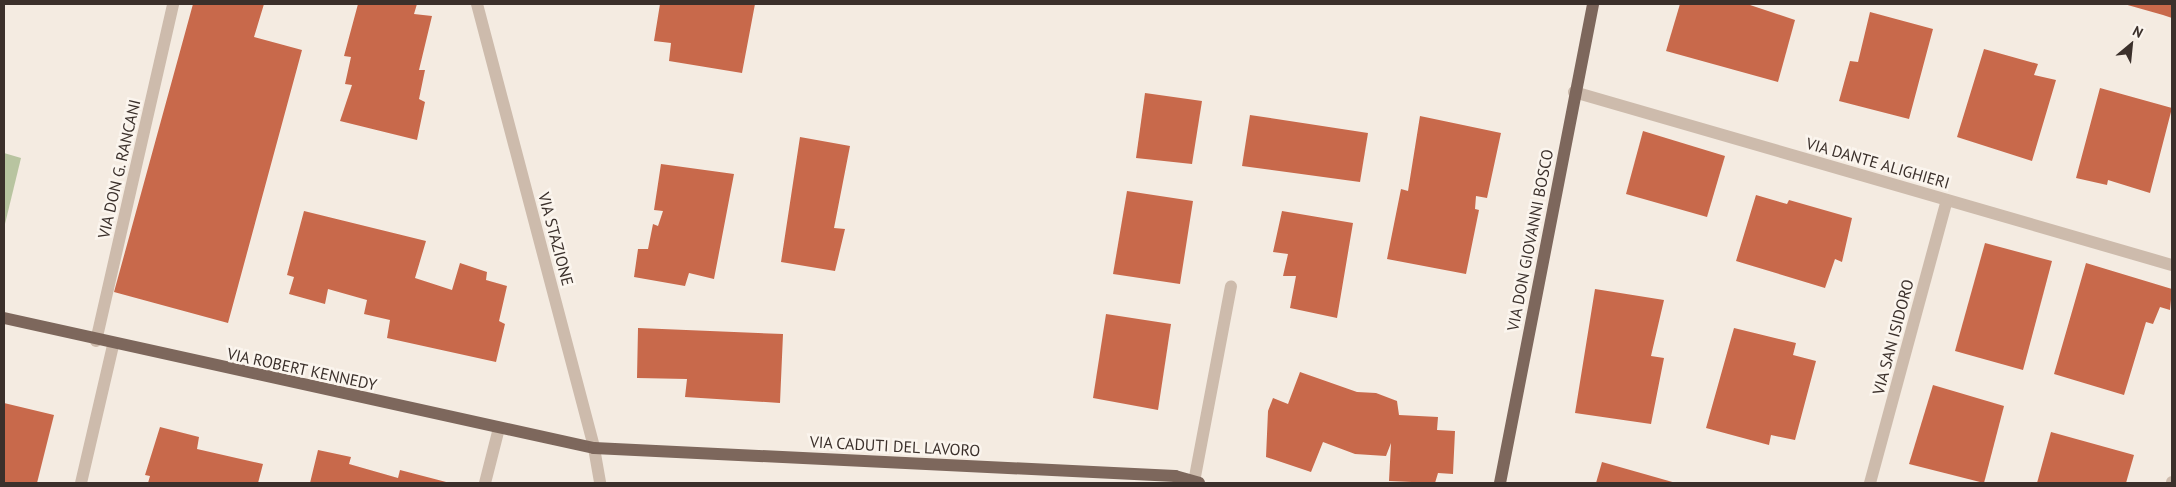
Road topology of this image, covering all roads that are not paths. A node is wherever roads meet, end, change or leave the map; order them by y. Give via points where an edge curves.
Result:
1 (173, 4) edge
2 (477, 4) edge
3 (1592, 4) edge
4 (1574, 92) junction
5 (1947, 200) junction
6 (2172, 265) edge
7 (1231, 286) dead end
8 (4, 318) edge
9 (96, 341) junction
10 (114, 345) junction
11 (499, 428) junction
12 (594, 448) junction
13 (1197, 482) edge
14 (81, 483) edge
15 (485, 483) edge
16 (600, 483) edge
17 (1500, 483) edge
18 (1870, 483) edge

1 - 9 street, VIA DON G. RANCANI
2 - 12 street, VIA STAZIONE
3 - 4 main road, VIA DON GIOVANNI BOSCO
4 - 5 street, VIA DANTE ALIGHIERI
4 - 17 main road, VIA DON GIOVANNI BOSCO
5 - 6 street, VIA DANTE ALIGHIERI
5 - 18 street, VIA SAN ISIDORO
7 - 13 street, VIA CADUTI DEL LAVORO
8 - 9 main road, VIA ROBERT KENNEDY
9 - 10 main road, VIA ROBERT KENNEDY
10 - 11 main road, VIA ROBERT KENNEDY
10 - 14 street
11 - 12 main road, VIA ROBERT KENNEDY
11 - 15 street
12 - 13 main road, VIA CADUTI DEL LAVORO via 1175,476
12 - 16 street, VIA STAZIONE

